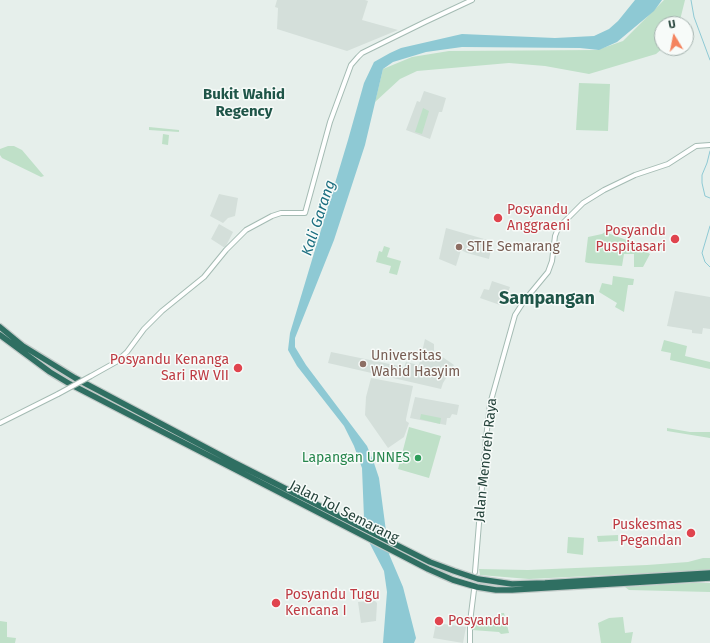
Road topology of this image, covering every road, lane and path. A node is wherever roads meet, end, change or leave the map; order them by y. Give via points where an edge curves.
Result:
1 (472, 0) edge
2 (709, 145) edge
3 (0, 327) edge
4 (0, 335) edge
5 (0, 423) edge
6 (322, 511) junction
7 (475, 572) dead end
8 (710, 573) edge
9 (710, 578) edge
10 (660, 581) junction
11 (710, 582) edge
12 (474, 590) dead end
13 (470, 643) edge

1 - 5 main road, bridge via 362,53 353,61 330,122 306,213 281,213 246,230 204,277 144,329 116,362
2 - 7 main road, Jalan Menoreh Raya via 696,146 668,164 635,175 604,190 583,203 559,227 548,272 515,315 490,404
3 - 6 highway, Jalan Tol Semarang via 23,346 75,378
4 - 6 highway, Jalan Tol Semarang via 70,384
6 - 8 highway, Jalan Tol Semarang via 430,562 470,577 512,584
6 - 10 highway, Jalan Tol Semarang via 428,569 464,583 496,590
9 - 10 highway, Jalan Tol Semarang
10 - 11 highway
12 - 13 main road

